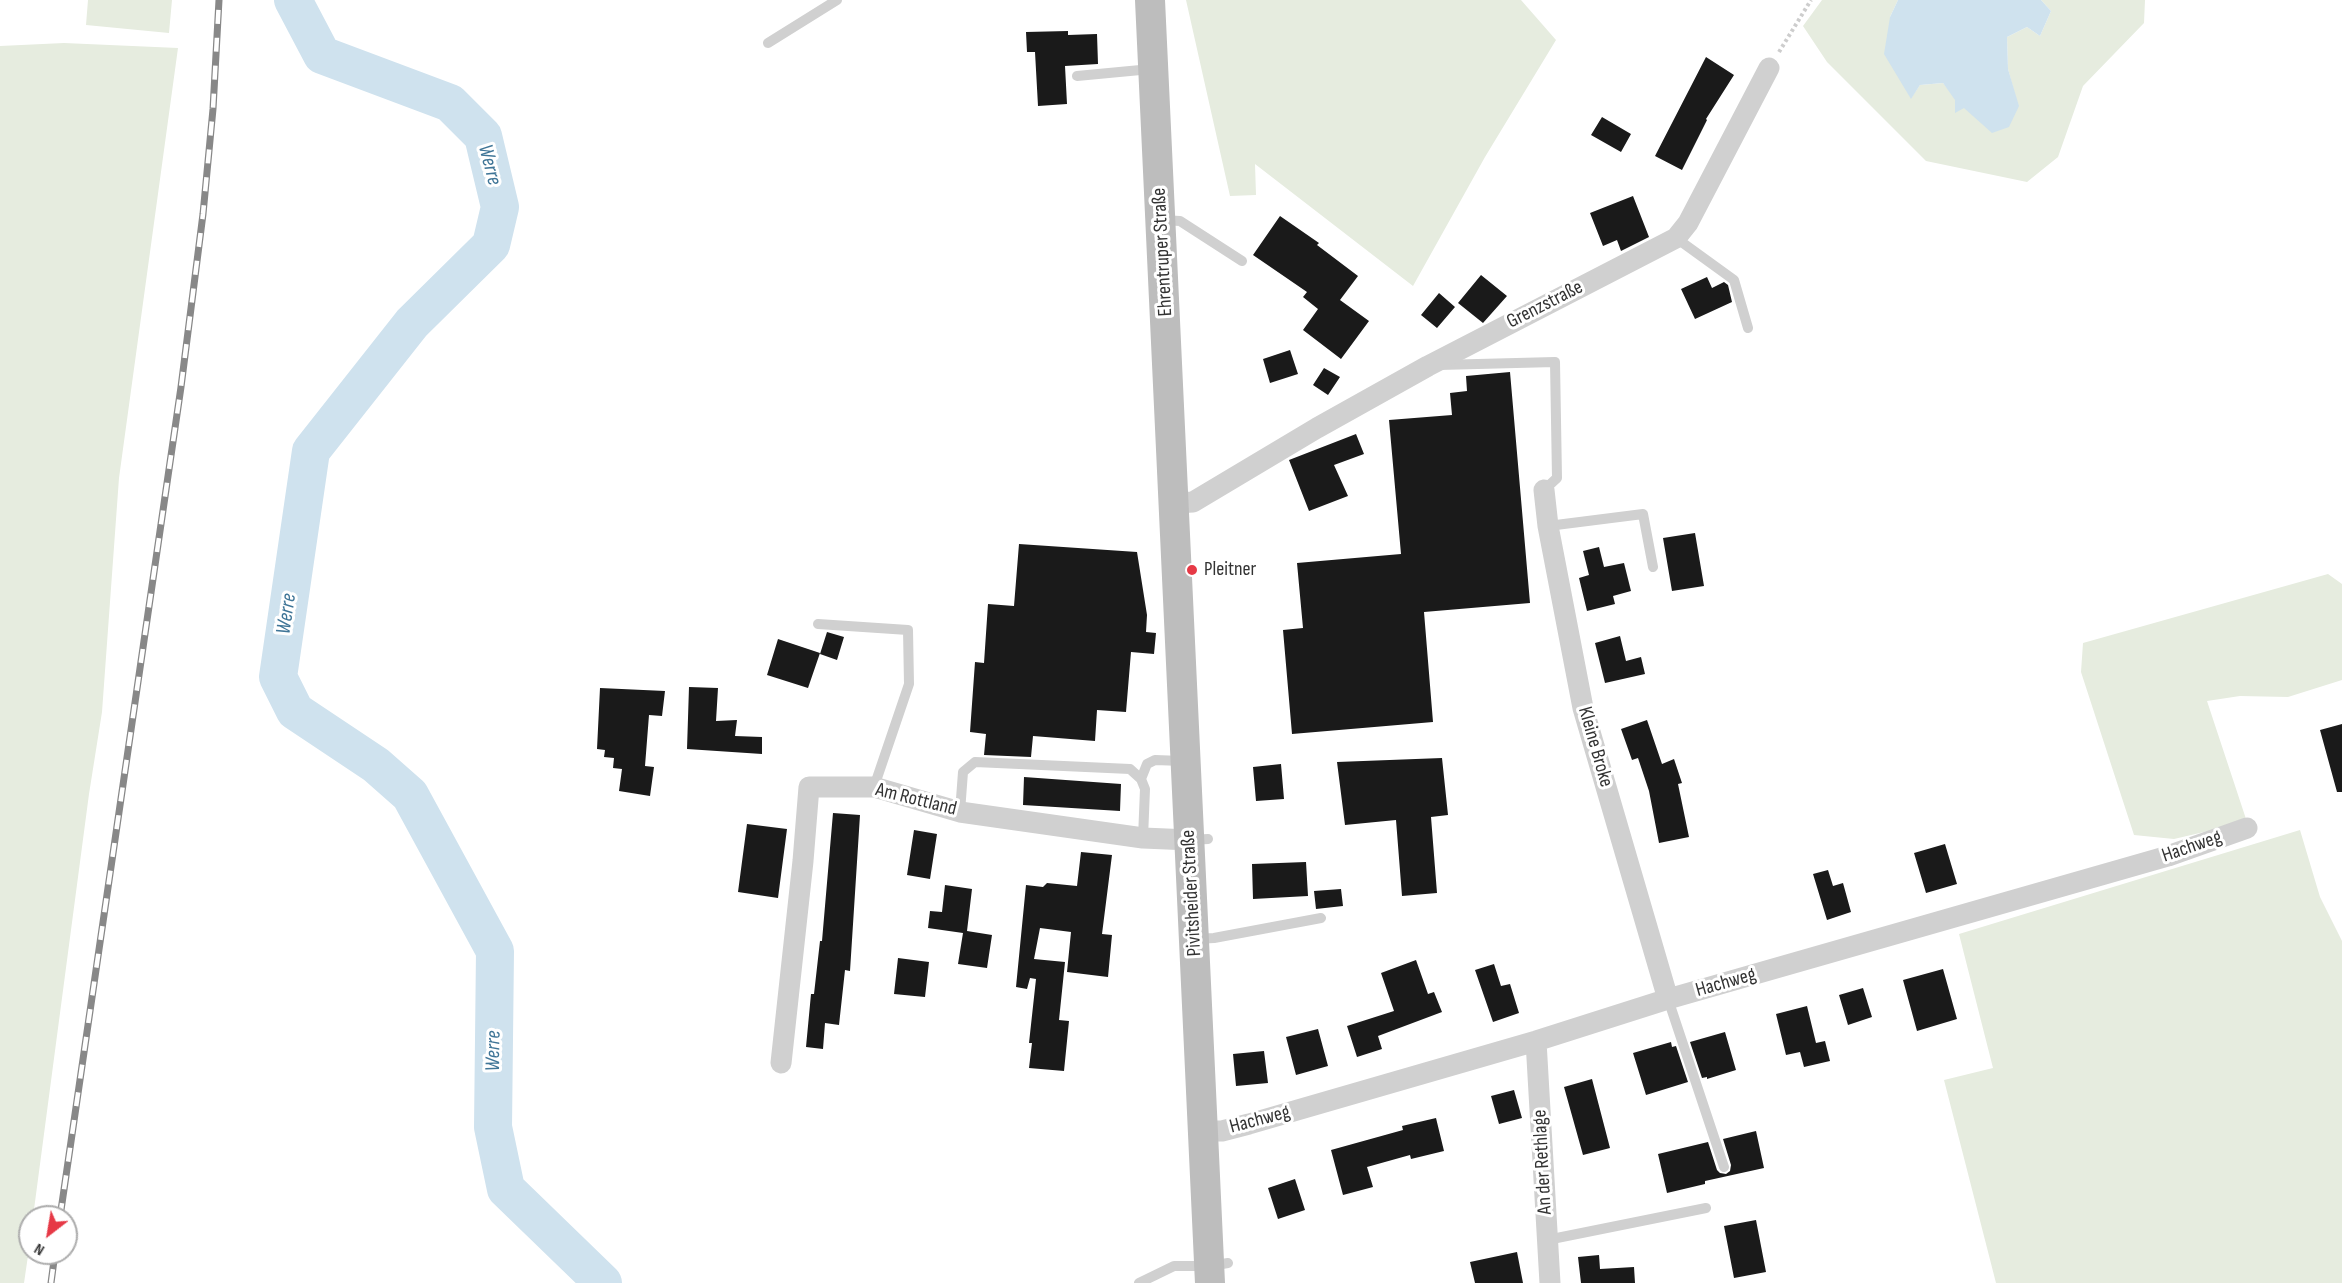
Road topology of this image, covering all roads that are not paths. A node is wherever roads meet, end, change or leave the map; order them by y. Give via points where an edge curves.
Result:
1 (837, 0) edge
2 (1150, 0) edge
3 (819, 5) edge
4 (768, 43) dead end
5 (1155, 68) junction
6 (1769, 68) road end
7 (1077, 76) dead end
8 (1161, 220) junction
9 (1676, 238) junction
10 (1242, 261) dead end
11 (1748, 328) dead end
12 (1428, 366) junction
13 (1544, 490) joint
14 (1175, 503) junction
15 (1548, 526) junction
16 (1653, 567) dead end
17 (818, 624) dead end
18 (1186, 761) junction
19 (1141, 779) junction
20 (874, 788) junction
21 (960, 812) junction
22 (2247, 828) dead end
23 (1143, 838) junction
24 (1199, 839) junction
25 (1321, 918) dead end
26 (1194, 939) junction
27 (1668, 999) junction
28 (1536, 1041) junction
29 (781, 1063) dead end
30 (1203, 1131) junction
31 (1724, 1167) dead end
32 (1706, 1208) dead end
33 (1547, 1240) junction
34 (1216, 1270) edge
35 (1139, 1283) edge
36 (1550, 1283) edge

1 - 3 lane
2 - 5 main road, Ehrentruper Straße
3 - 4 lane
5 - 7 lane
5 - 8 main road, Ehrentruper Straße
6 - 9 street, Grenzstraße via 1688,224
8 - 10 lane via 1180,221
8 - 14 main road, Ehrentruper Straße
9 - 11 lane via 1734,280
9 - 12 street, Grenzstraße
12 - 13 lane via 1555,362 1557,478
12 - 14 street, Grenzstraße via 1193,502
13 - 15 street, Kleine Broke
14 - 18 main road, Pivitsheider Straße
15 - 16 lane via 1643,514
15 - 27 street, Kleine Broke via 1583,708
17 - 20 lane via 908,630 909,684
18 - 19 lane via 1155,760 1147,764
18 - 24 main road, Pivitsheider Straße
19 - 21 lane via 1130,770 975,762 963,772
19 - 23 lane
20 - 21 street, Am Rottland
20 - 29 street, Am Rottland via 808,787
21 - 23 street, Am Rottland
22 - 27 street, Hachweg via 2168,856
23 - 24 street, Am Rottland
24 - 26 main road, Pivitsheider Straße
25 - 26 lane
26 - 30 main road, Pivitsheider Straße
27 - 28 street, Hachweg
27 - 31 lane
28 - 30 street, Hachweg via 1249,1124
28 - 33 street, An der Rethlage
30 - 34 main road, Pivitsheider Straße
32 - 33 lane
33 - 36 street, An der Rethlage
34 - 35 lane via 1174,1266

